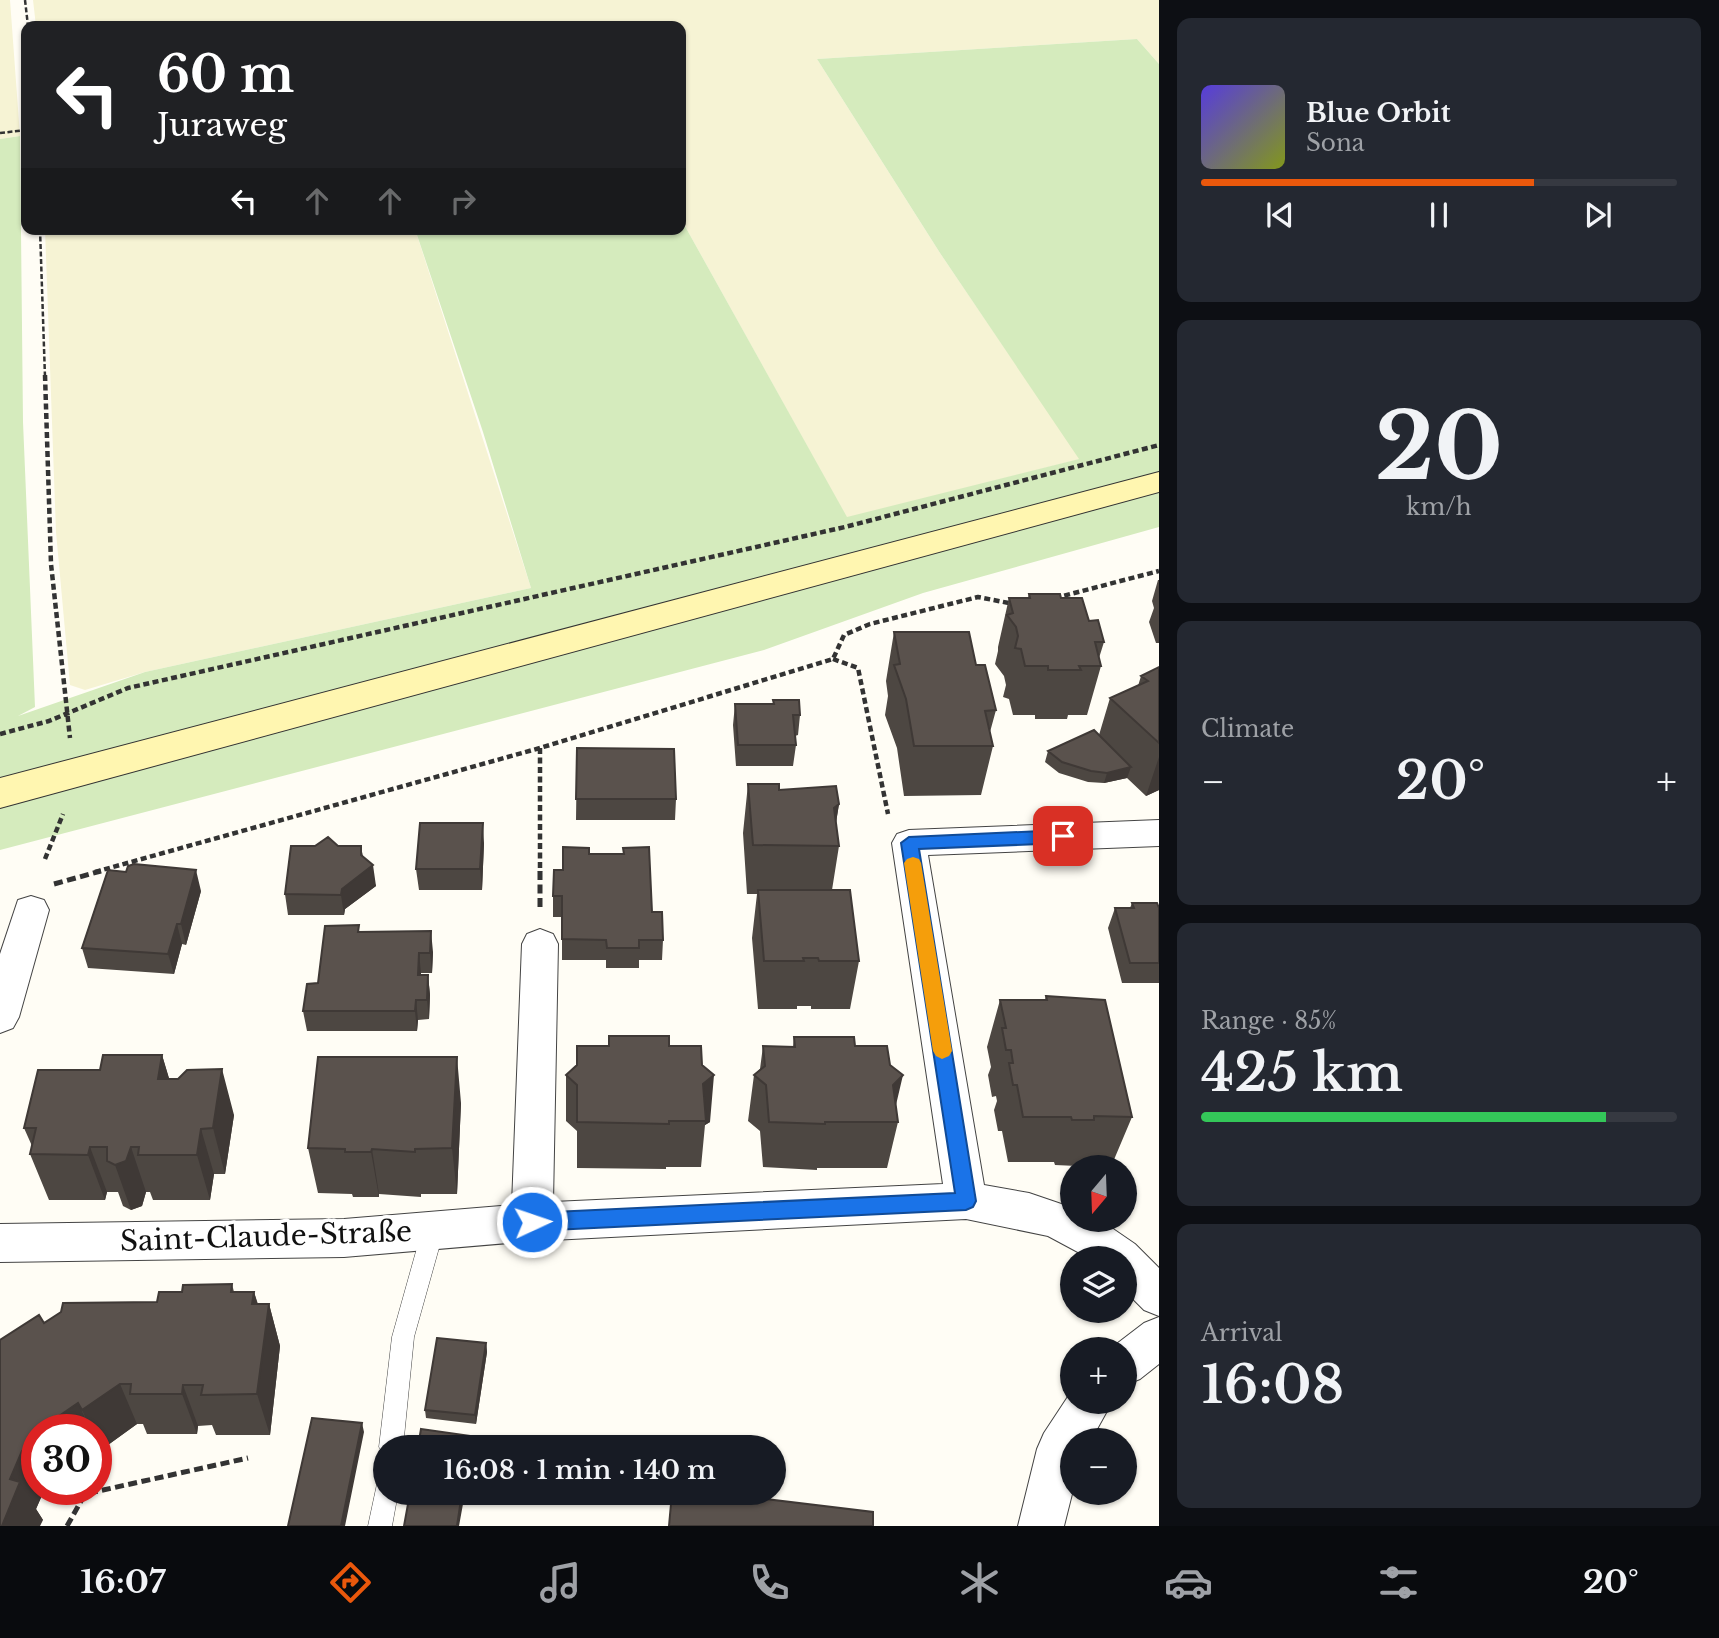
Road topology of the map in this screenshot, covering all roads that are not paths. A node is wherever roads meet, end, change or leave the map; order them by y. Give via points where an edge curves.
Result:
1 (1159, 482) edge
2 (0, 793) edge
3 (1159, 832) edge
4 (40, 898) road end
5 (540, 944) road end
6 (0, 1017) edge
7 (966, 1201) junction
8 (532, 1222) junction
9 (433, 1230) junction
10 (0, 1243) edge
11 (1106, 1246) edge
12 (1137, 1275) edge
13 (1159, 1296) edge
14 (1159, 1337) edge
15 (1137, 1354) edge
16 (1082, 1414) edge
17 (392, 1435) edge
18 (384, 1505) edge
19 (380, 1526) edge
20 (1041, 1526) edge

1 - 2 main road
3 - 7 street via 909,843
4 - 6 street
5 - 8 street
7 - 8 street, Saint-Claude-Straße
7 - 11 street, Saint-Claude-Straße via 1027,1210 1066,1222
8 - 9 street, Saint-Claude-Straße
9 - 10 street, Saint-Claude-Straße via 344,1238
9 - 17 lane via 403,1337
12 - 13 street
14 - 15 street
16 - 20 street via 1060,1448
18 - 19 lane

